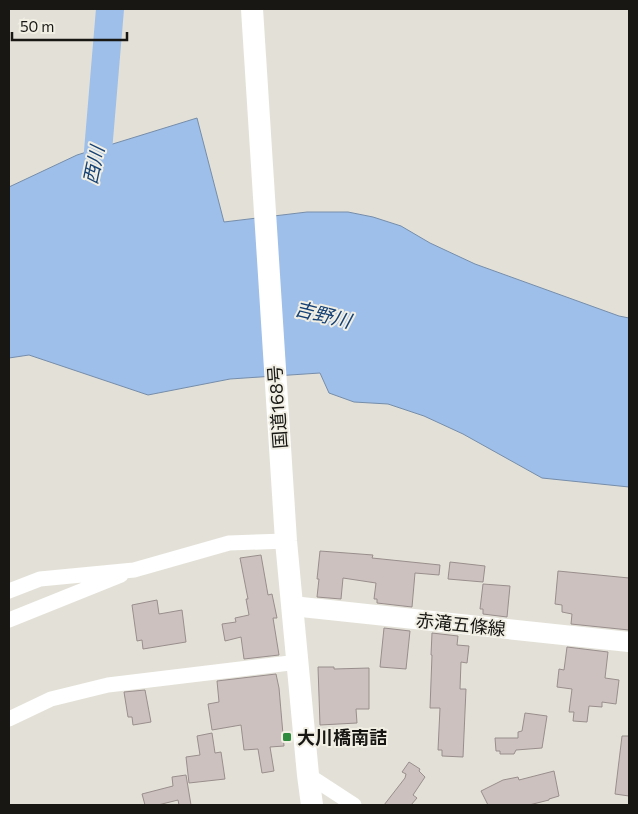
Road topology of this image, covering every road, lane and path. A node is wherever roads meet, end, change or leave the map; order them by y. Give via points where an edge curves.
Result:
1 (252, 9) edge
2 (286, 536) junction
3 (134, 570) junction
4 (9, 591) edge
5 (292, 606) junction
6 (9, 620) edge
7 (629, 642) edge
8 (298, 662) junction
9 (9, 719) edge
10 (308, 775) junction
11 (312, 805) edge
12 (354, 805) edge

1 - 2 highway, 国道168号
2 - 3 street via 229,543
2 - 5 highway, 国道168号
3 - 4 street via 40,579
3 - 6 street
5 - 7 main road, 赤滝五條線
5 - 8 highway, 国道168号
8 - 9 street via 108,685 51,699
8 - 10 highway, 国道168号
10 - 11 highway, 国道168号
10 - 12 street

